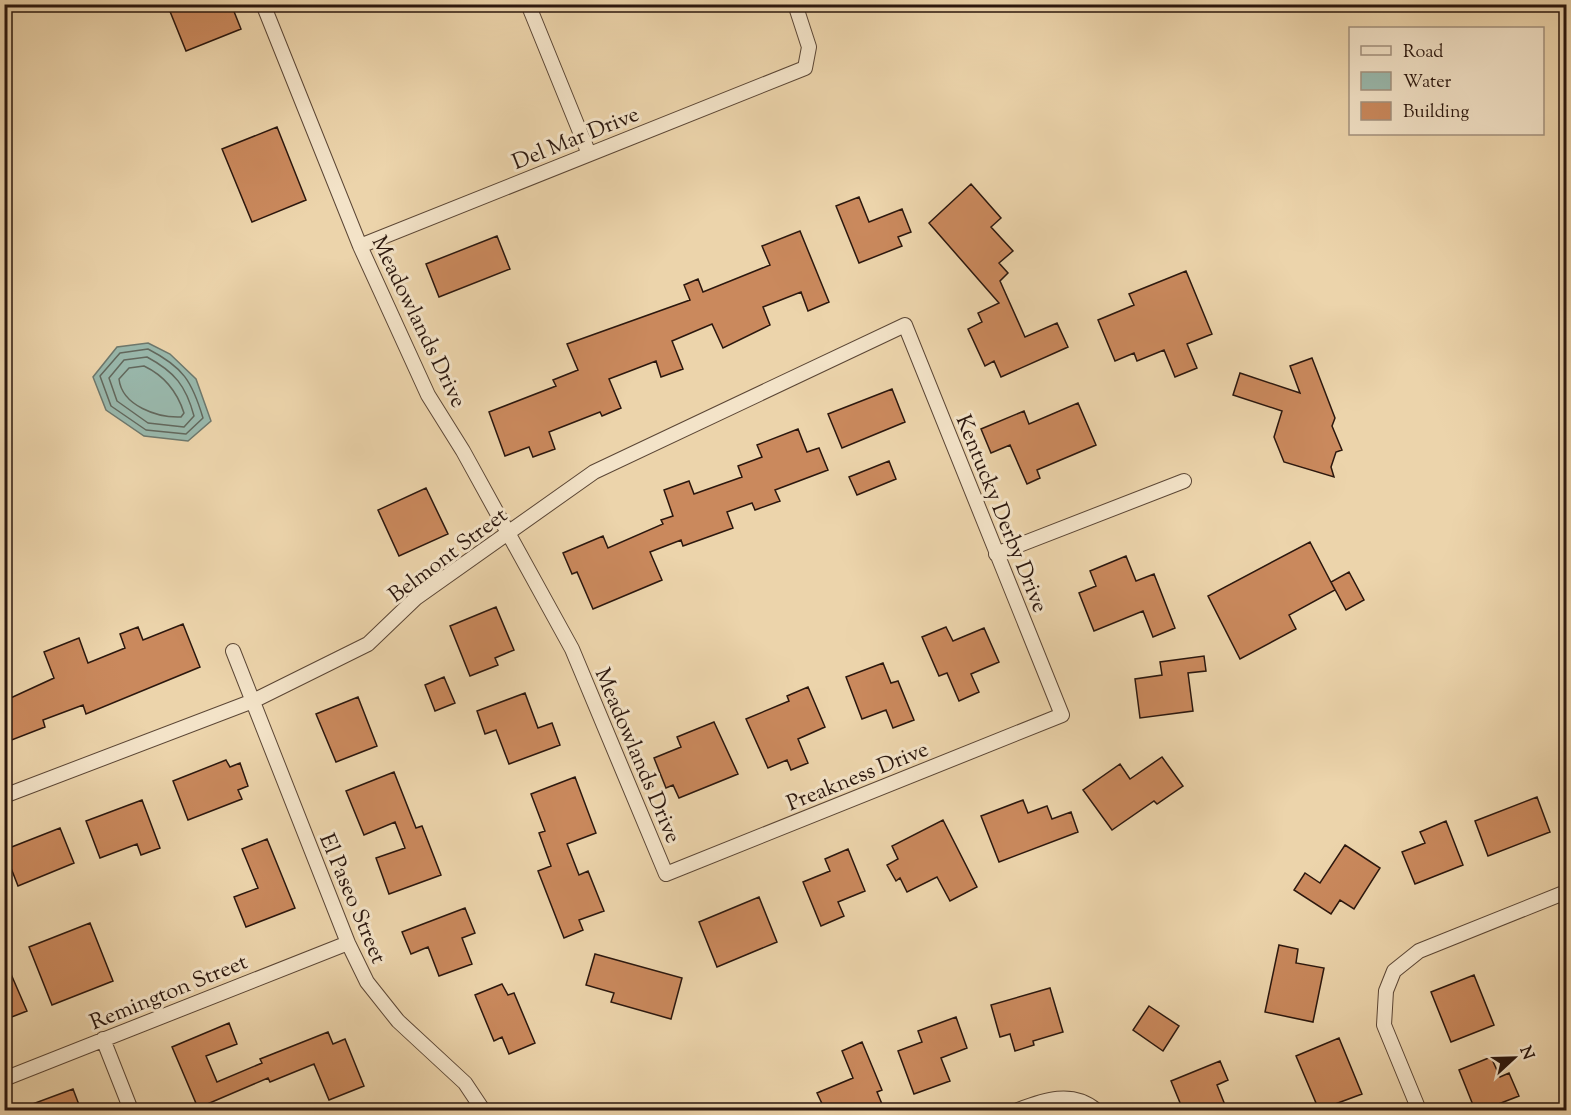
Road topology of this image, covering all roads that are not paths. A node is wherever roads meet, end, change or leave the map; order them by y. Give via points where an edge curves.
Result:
1 (263, 4) edge
2 (528, 4) edge
3 (795, 4) edge
4 (589, 154) junction
5 (360, 246) junction
6 (905, 325) joint
7 (1184, 481) dead end
8 (509, 533) junction
9 (996, 554) junction
10 (233, 651) dead end
11 (253, 700) junction
12 (1062, 715) joint
13 (4, 796) edge
14 (666, 874) joint
15 (1566, 892) edge
16 (348, 943) junction
17 (103, 1039) junction
18 (4, 1079) edge
19 (131, 1110) edge
20 (483, 1110) edge
21 (1018, 1110) edge
22 (1096, 1110) edge
23 (1419, 1110) edge

1 - 5 street, Meadowlands Drive
2 - 4 street
3 - 4 street, Del Mar Drive via 809,46 806,68
4 - 5 street, Del Mar Drive
5 - 8 street, Meadowlands Drive via 428,395
6 - 8 street, Belmont Street via 594,472
6 - 9 street, Kentucky Derby Drive
7 - 9 street
8 - 11 street, Belmont Street via 416,598 368,644
8 - 14 street, Meadowlands Drive via 572,649
9 - 12 street, Kentucky Derby Drive
10 - 11 street, El Paseo Street
11 - 13 street, Belmont Street
11 - 16 street, El Paseo Street
12 - 14 street, Preakness Drive
15 - 23 street via 1419,951 1394,971 1386,990 1384,1025
16 - 17 street, Remington Street
16 - 20 street, El Paseo Street via 367,982 398,1021 465,1083
17 - 18 street, Remington Street
17 - 19 street
21 - 22 street via 1071,1097

